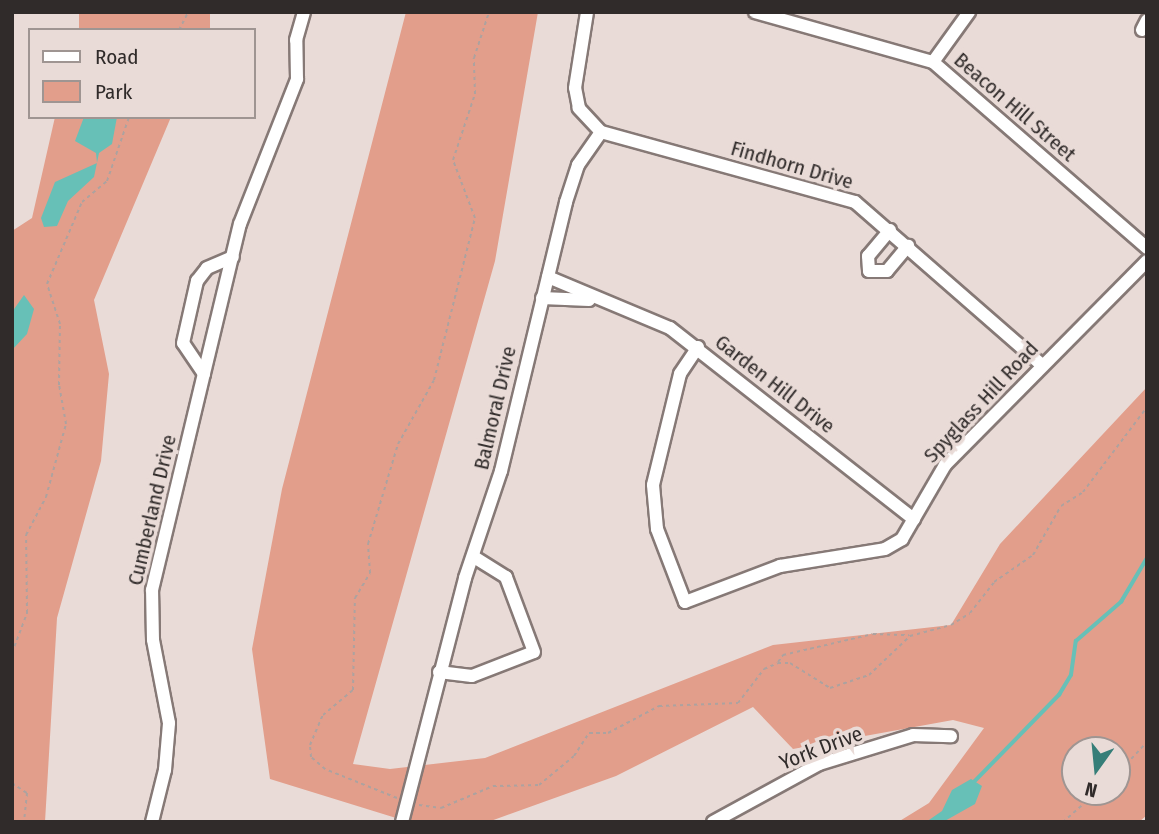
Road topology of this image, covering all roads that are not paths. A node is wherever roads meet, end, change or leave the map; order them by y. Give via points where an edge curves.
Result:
1 (304, 12) edge
2 (587, 12) edge
3 (755, 12) edge
4 (969, 12) edge
5 (933, 62) junction
6 (601, 132) junction
7 (890, 230) junction
8 (908, 246) junction
9 (1147, 248) edge
10 (233, 257) junction
11 (1147, 261) edge
12 (548, 277) junction
13 (542, 298) junction
14 (600, 300) junction
15 (698, 347) junction
16 (1041, 365) junction
17 (204, 374) junction
18 (914, 519) junction
19 (473, 556) junction
20 (439, 673) junction
21 (951, 736) dead end
22 (152, 822) edge
23 (402, 822) edge
24 (713, 822) edge

1 - 10 street, Cumberland Drive via 296,40 297,79
2 - 6 street via 575,88 579,107
3 - 5 street, Beacon Hill Street
4 - 5 street
5 - 9 street, Beacon Hill Street
6 - 7 street, Findhorn Drive via 841,197
6 - 12 street, Balmoral Drive via 572,182
7 - 8 street, Findhorn Drive
7 - 8 street via 868,256 869,271 887,271
8 - 16 street, Findhorn Drive
10 - 17 street, Cumberland Drive
10 - 17 street via 206,268 197,281 183,343
11 - 16 street, Spyglass Hill Road
12 - 13 street, Balmoral Drive
12 - 14 street, Garden Hill Drive
13 - 14 street, Garden Hill Drive
13 - 19 street, Balmoral Drive via 498,482
14 - 15 street, Garden Hill Drive via 670,328
15 - 18 street, Garden Hill Drive
15 - 18 street, Spyglass Hill Road via 680,374 653,485 657,528 685,602 780,566 885,549 902,540
16 - 18 street, Spyglass Hill Road via 936,475
17 - 22 street, Cumberland Drive via 152,590 151,620 169,744
19 - 20 street, Balmoral Drive
19 - 20 street via 506,578 534,652 472,676
20 - 23 street, Balmoral Drive
21 - 24 street, York Drive via 914,735 819,764

